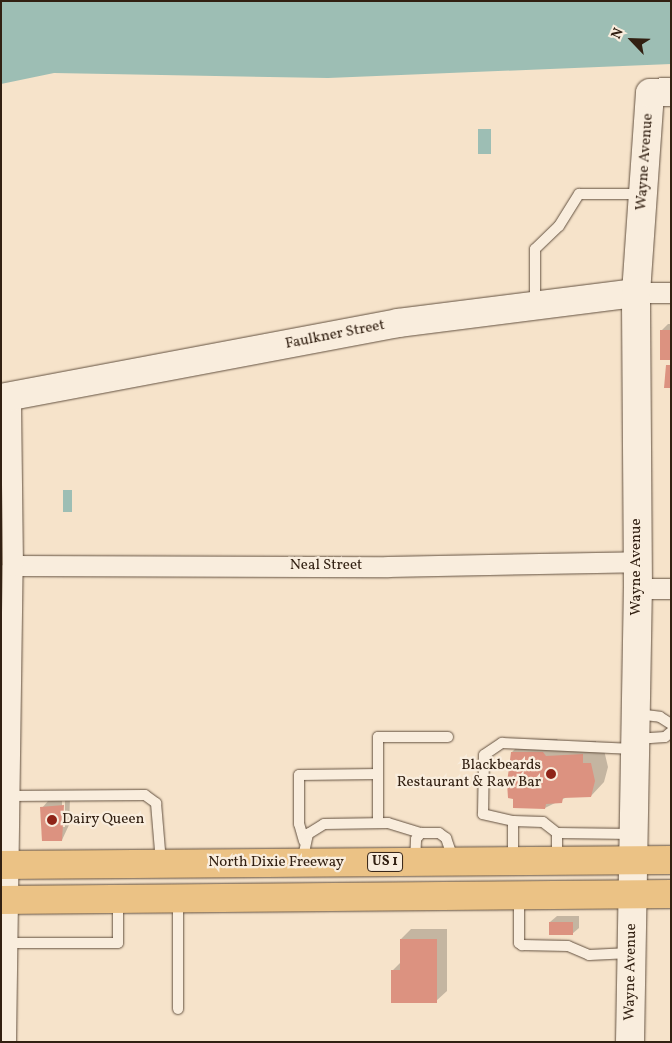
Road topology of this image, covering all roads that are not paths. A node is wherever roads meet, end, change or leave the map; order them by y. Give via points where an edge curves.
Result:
1 (661, 93) edge
2 (643, 194) junction
3 (636, 293) junction
4 (671, 293) edge
5 (535, 306) junction
6 (6, 396) edge
7 (638, 562) junction
8 (14, 566) junction
9 (671, 589) edge
10 (638, 590) junction
11 (6, 684) edge
12 (671, 724) edge
13 (671, 732) edge
14 (635, 734) junction
15 (448, 736) dead end
16 (378, 774) junction
17 (9, 796) junction
18 (513, 820) junction
19 (378, 822) junction
20 (421, 833) junction
21 (558, 833) junction
22 (633, 847) junction
23 (303, 852) junction
24 (671, 860) edge
25 (513, 861) junction
26 (557, 861) junction
27 (415, 862) junction
28 (454, 862) junction
29 (161, 864) junction
30 (5, 865) edge
31 (671, 894) edge
32 (633, 895) junction
33 (519, 896) junction
34 (178, 898) junction
35 (118, 899) junction
36 (5, 900) edge
37 (8, 943) junction
38 (631, 953) junction
39 (178, 1009) dead end
40 (5, 1037) edge
41 (630, 1042) edge

1 - 2 street, Wayne Avenue
2 - 3 street, Wayne Avenue
2 - 5 lane via 579,194 559,226 534,249
3 - 4 street, Faulkner Street
3 - 5 street, Faulkner Street
3 - 7 street, Wayne Avenue
5 - 6 street, Faulkner Street via 398,323
6 - 8 street
7 - 8 street, Neal Street
7 - 10 street, Wayne Avenue
8 - 11 street
9 - 10 street
10 - 14 street, Wayne Avenue
11 - 17 street
12 - 14 lane via 660,717
13 - 14 lane via 665,737
14 - 18 lane via 502,743 484,755 483,814
14 - 22 street, Wayne Avenue
15 - 16 lane via 378,737
16 - 19 lane
16 - 23 lane via 299,775
17 - 29 lane via 145,795 156,803
17 - 30 street
18 - 21 lane via 543,822
18 - 25 lane
19 - 20 lane
19 - 23 lane via 324,824 314,828
20 - 27 lane via 414,846
20 - 28 lane via 443,835
21 - 22 lane
21 - 26 lane
22 - 24 main road, North Dixie Freeway / US 1
22 - 26 main road, North Dixie Freeway / US 1
22 - 32 street, Wayne Avenue
23 - 27 main road, North Dixie Freeway / US 1
23 - 29 main road, North Dixie Freeway / US 1
25 - 26 main road, North Dixie Freeway / US 1
25 - 28 main road, North Dixie Freeway / US 1
27 - 28 main road, North Dixie Freeway / US 1
29 - 30 main road, North Dixie Freeway / US 1
30 - 36 street
31 - 32 main road
32 - 33 main road
32 - 38 street, Wayne Avenue
33 - 34 main road
33 - 38 lane via 519,943 522,945 568,946 589,955
34 - 35 main road
34 - 39 lane
35 - 36 main road
35 - 37 lane via 118,943
36 - 37 street
37 - 40 street
38 - 41 street, Wayne Avenue

